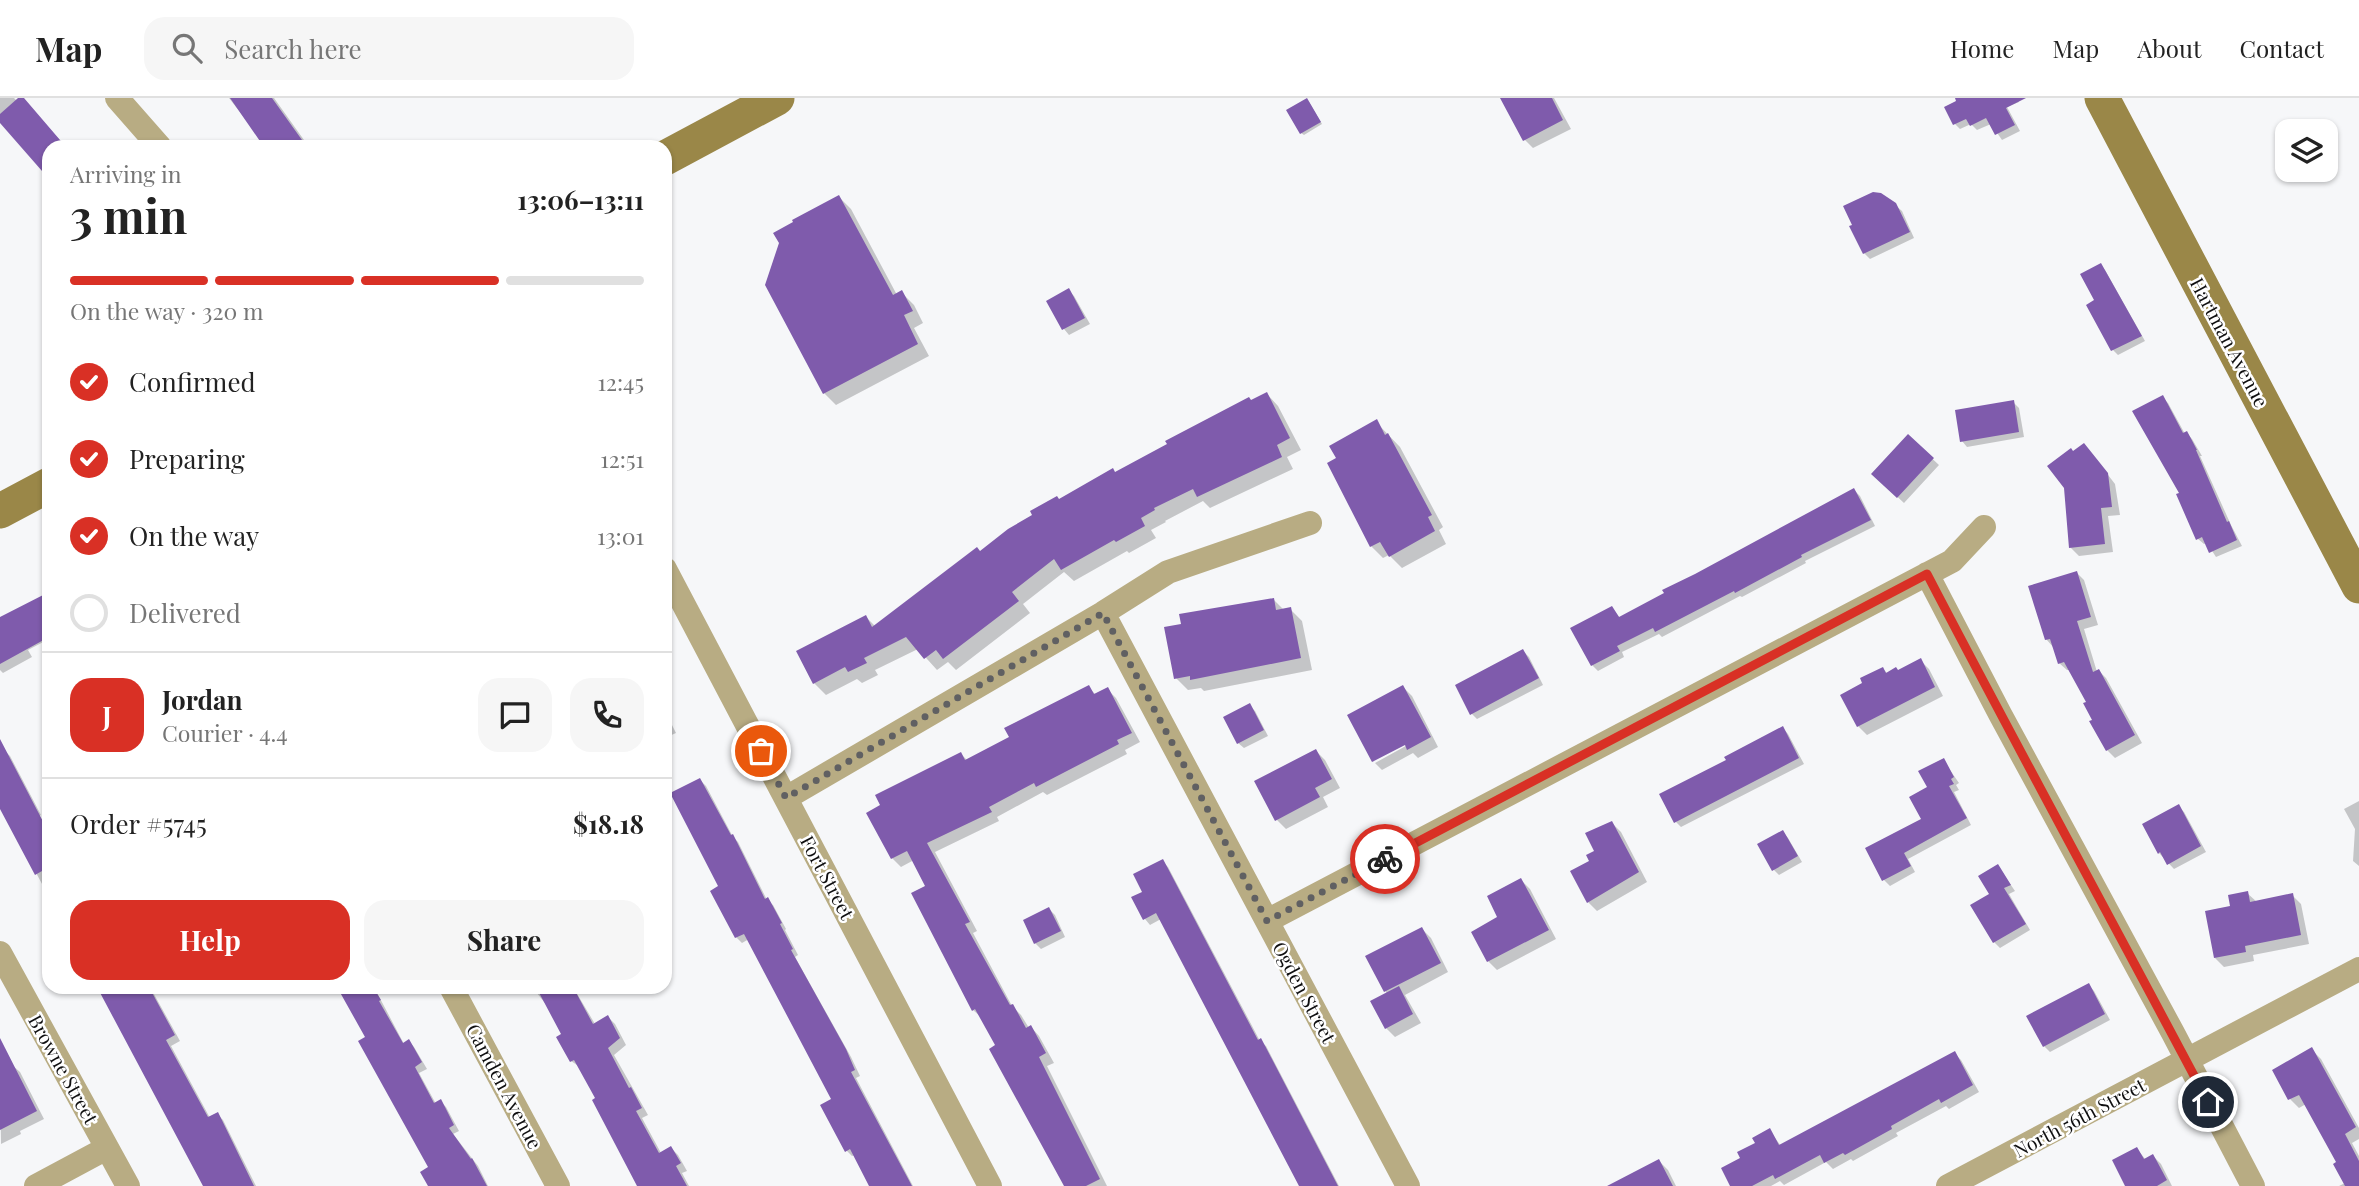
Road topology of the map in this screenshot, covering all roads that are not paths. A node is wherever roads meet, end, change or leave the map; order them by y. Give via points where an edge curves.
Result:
1 (777, 98) edge
2 (2102, 98) edge
3 (120, 99) edge
4 (154, 140) edge
5 (672, 154) edge
6 (42, 489) edge
7 (0, 511) edge
8 (1310, 523) dead end
9 (1984, 527) dead end
10 (1927, 574) junction
11 (672, 582) edge
12 (2359, 586) edge
13 (1103, 613) junction
14 (786, 798) junction
15 (1267, 921) junction
16 (0, 953) edge
17 (2359, 969) edge
18 (455, 994) edge
19 (2186, 1060) junction
20 (107, 1149) junction
21 (36, 1186) edge
22 (128, 1186) edge
23 (558, 1186) edge
24 (990, 1186) edge
25 (1408, 1186) edge
26 (1948, 1186) edge
27 (2253, 1186) edge

1 - 5 street
2 - 12 street, Hartman Avenue
3 - 4 street
6 - 7 street
8 - 13 street via 1168,572
9 - 10 street via 1952,561
10 - 15 street
10 - 19 street
11 - 14 street, Fort Street
13 - 14 street
13 - 15 street, Ogden Street
14 - 24 street, Fort Street
15 - 25 street, Ogden Street
16 - 20 street, Browne Street
17 - 19 street, North 56th Street
18 - 23 street, Camden Avenue
19 - 26 street, North 56th Street
19 - 27 street
20 - 21 street
20 - 22 street, Browne Street

